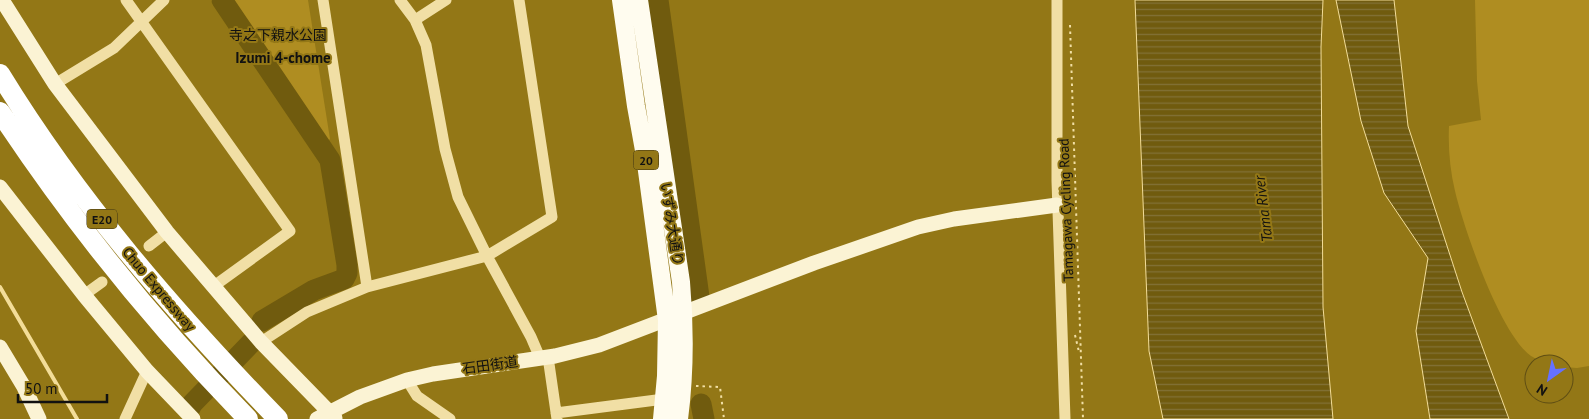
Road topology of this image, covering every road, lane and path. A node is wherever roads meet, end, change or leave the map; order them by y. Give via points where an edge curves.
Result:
1 (2, 0) edge
2 (126, 0) edge
3 (164, 0) edge
4 (323, 0) edge
5 (400, 0) edge
6 (446, 0) edge
7 (520, 0) edge
8 (621, 0) edge
9 (639, 0) edge
10 (1057, 0) edge
11 (1070, 18) dead end
12 (414, 20) junction
13 (142, 22) junction
14 (0, 74) edge
15 (56, 84) junction
16 (0, 112) edge
17 (0, 187) edge
18 (1057, 205) junction
19 (167, 232) junction
20 (149, 246) dead end
21 (487, 256) junction
22 (102, 282) dead end
23 (214, 286) junction
24 (367, 287) junction
25 (84, 296) junction
26 (683, 314) junction
27 (667, 320) junction
28 (261, 342) junction
29 (0, 347) edge
30 (544, 357) junction
31 (147, 371) junction
32 (407, 380) junction
33 (694, 386) dead end
34 (664, 399) junction
35 (556, 416) edge
36 (328, 417) edge
37 (39, 419) edge
38 (126, 419) edge
39 (192, 419) edge
40 (248, 419) edge
41 (278, 419) edge
42 (450, 419) edge
43 (662, 419) edge
44 (679, 419) edge
45 (724, 419) edge
46 (1064, 419) edge
47 (1082, 419) edge

1 - 15 street
2 - 13 street
3 - 13 street
4 - 24 street
5 - 12 street
6 - 12 street
7 - 21 street via 552,217
8 - 27 main road, いずみ大通り / 20
9 - 26 main road, いずみ大通り / 20
10 - 18 street
11 - 47 path, Tamagawa Cycling Road
12 - 21 street via 426,45 445,149 458,196
13 - 15 street via 114,48
13 - 23 street via 290,231
14 - 41 highway, Chuo Expressway / E20 via 54,154 161,294
15 - 19 street
16 - 40 highway, Chuo Expressway / E20 via 89,238 147,310
17 - 25 street
18 - 26 street, 石田街道 via 918,227
18 - 46 street
19 - 20 street
19 - 23 street
21 - 24 street
21 - 30 street
22 - 25 street
23 - 28 street
24 - 28 street via 307,312
25 - 31 street
26 - 27 street, 石田街道
26 - 44 main road, いずみ大通り / 20 via 684,370
27 - 30 street, 石田街道 via 599,345
27 - 34 main road, いずみ大通り / 20
28 - 36 street
29 - 37 street
30 - 32 street, 石田街道
30 - 35 street
31 - 38 street
31 - 39 street
32 - 36 street, 石田街道 via 360,397
32 - 42 street via 417,396
33 - 45 path via 720,387
34 - 35 street
34 - 43 main road, いずみ大通り / 20

